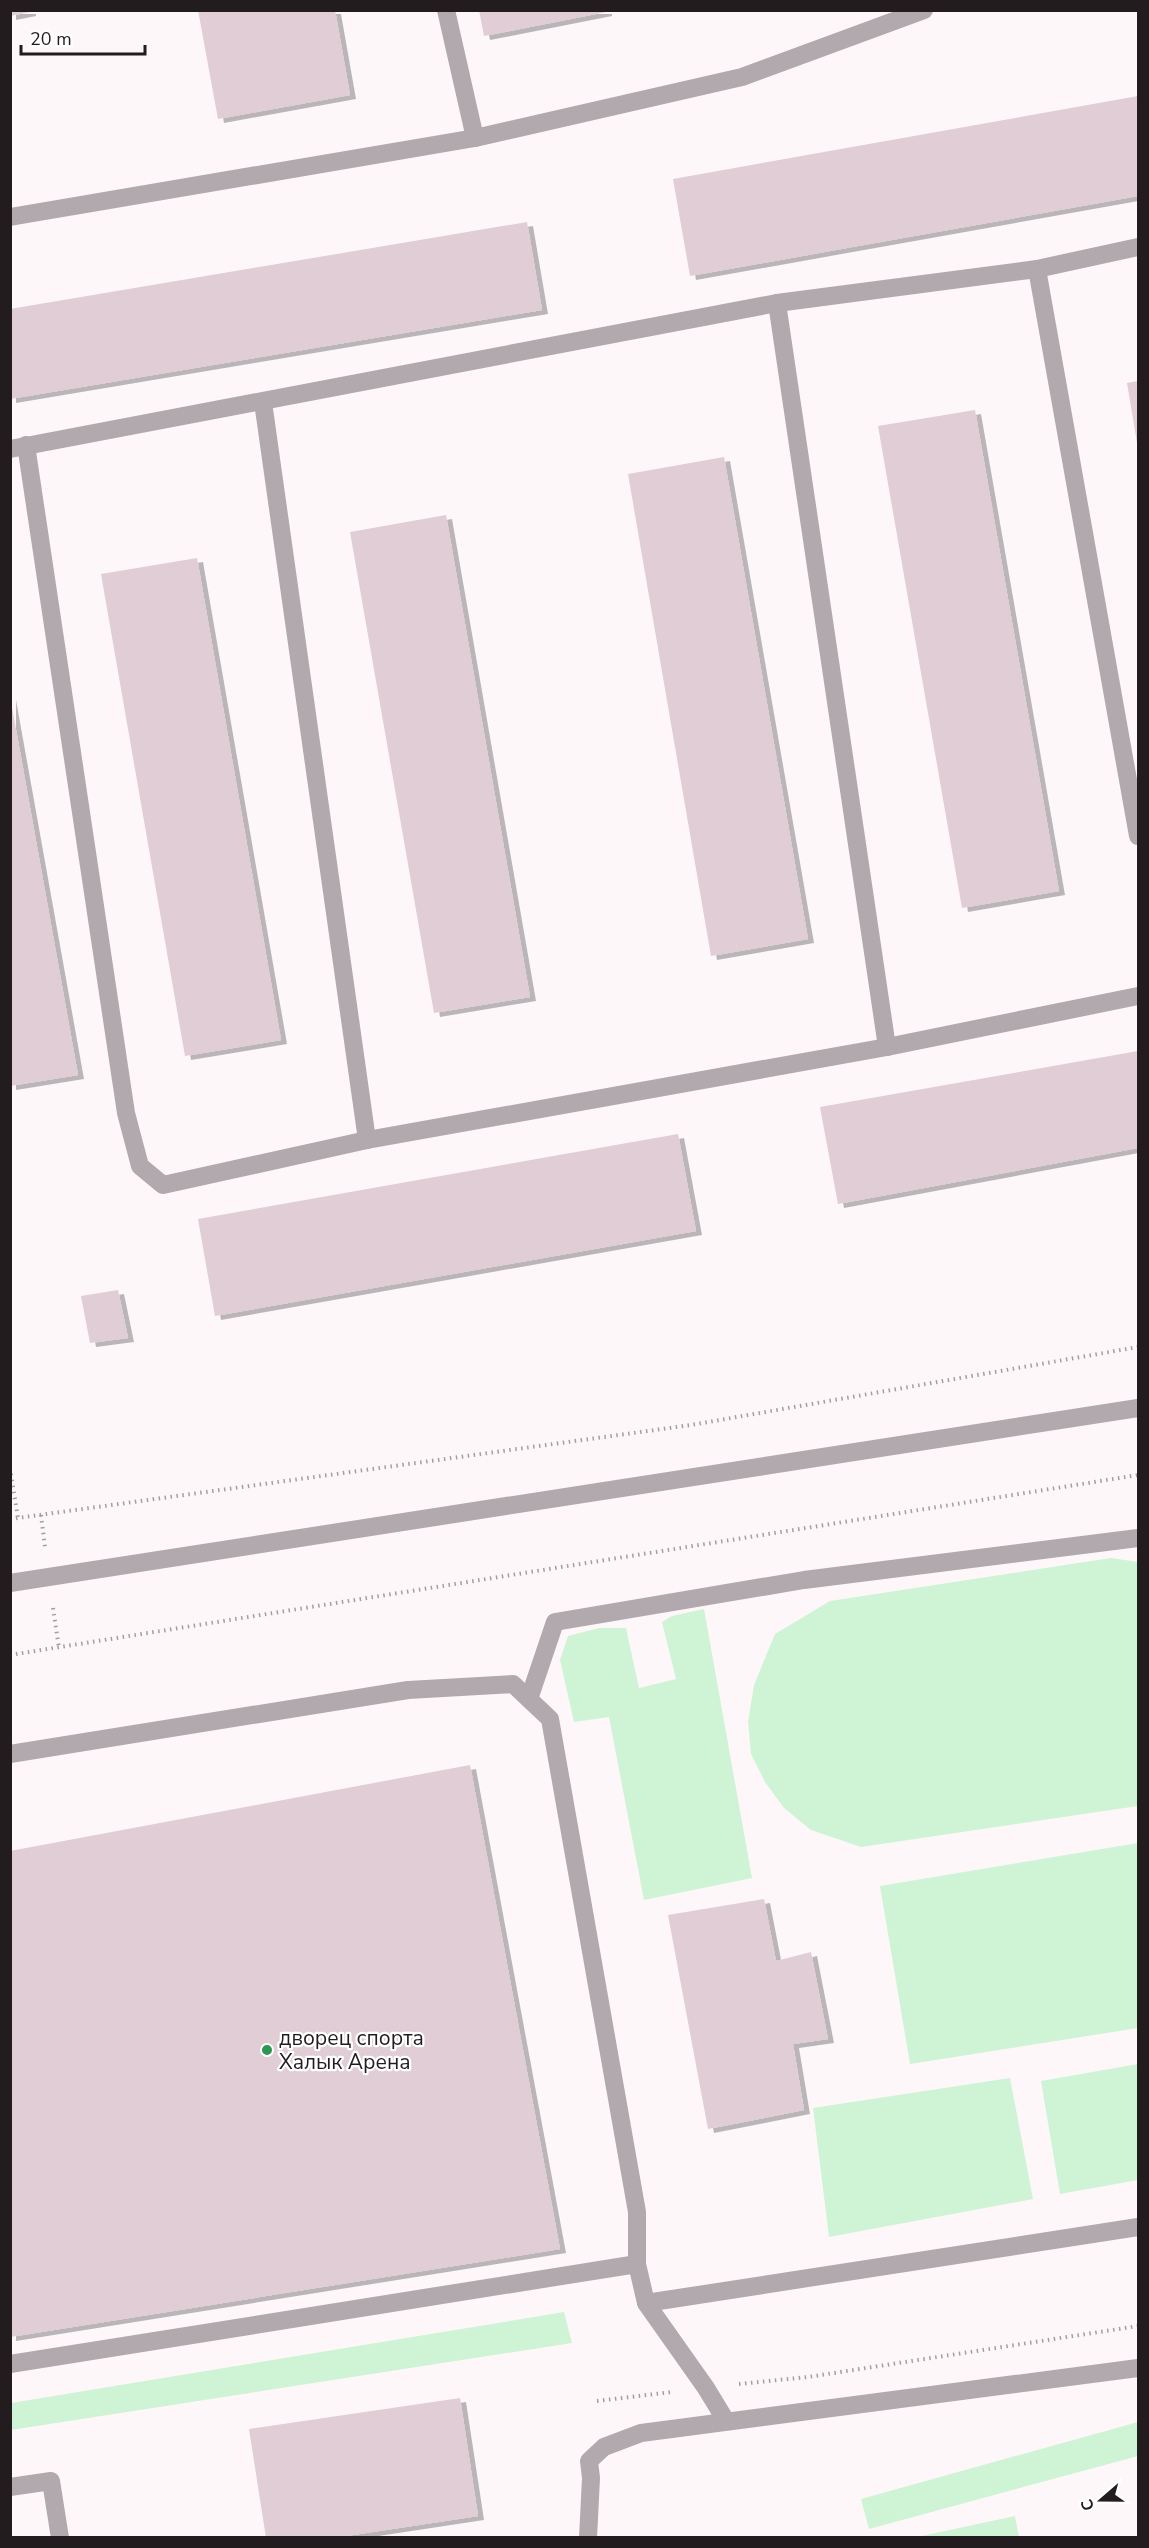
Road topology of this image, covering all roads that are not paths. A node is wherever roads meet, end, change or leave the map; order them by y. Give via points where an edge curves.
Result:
1 (446, 10) edge
2 (924, 10) edge
3 (475, 138) junction
4 (10, 217) edge
5 (1138, 247) edge
6 (1038, 269) junction
7 (777, 303) junction
8 (263, 402) junction
9 (18, 447) edge
10 (1138, 836) edge
11 (1138, 996) edge
12 (887, 1047) junction
13 (367, 1140) junction
14 (1138, 1408) edge
15 (1138, 1538) edge
16 (10, 1583) edge
17 (529, 1699) junction
18 (10, 1754) edge
19 (1138, 2227) edge
20 (638, 2264) junction
21 (646, 2303) junction
22 (10, 2364) edge
23 (1138, 2368) edge
24 (726, 2421) junction
25 (10, 2487) edge
26 (60, 2538) edge
27 (588, 2538) edge

1 - 3 street
2 - 3 street via 742,77
3 - 4 street
5 - 6 street
6 - 7 street
6 - 10 street
7 - 8 street
7 - 12 street
8 - 9 street
8 - 13 street
9 - 13 street via 126,1113 140,1166 163,1185
11 - 12 street
12 - 13 street
14 - 16 street
15 - 17 street via 804,1580 555,1622
17 - 18 street via 513,1684 408,1690
17 - 20 street via 550,1719 637,2212
19 - 21 street
20 - 21 street
20 - 22 street
21 - 24 street
23 - 24 street
24 - 27 street via 641,2433 604,2447 589,2461
25 - 26 street via 51,2481

